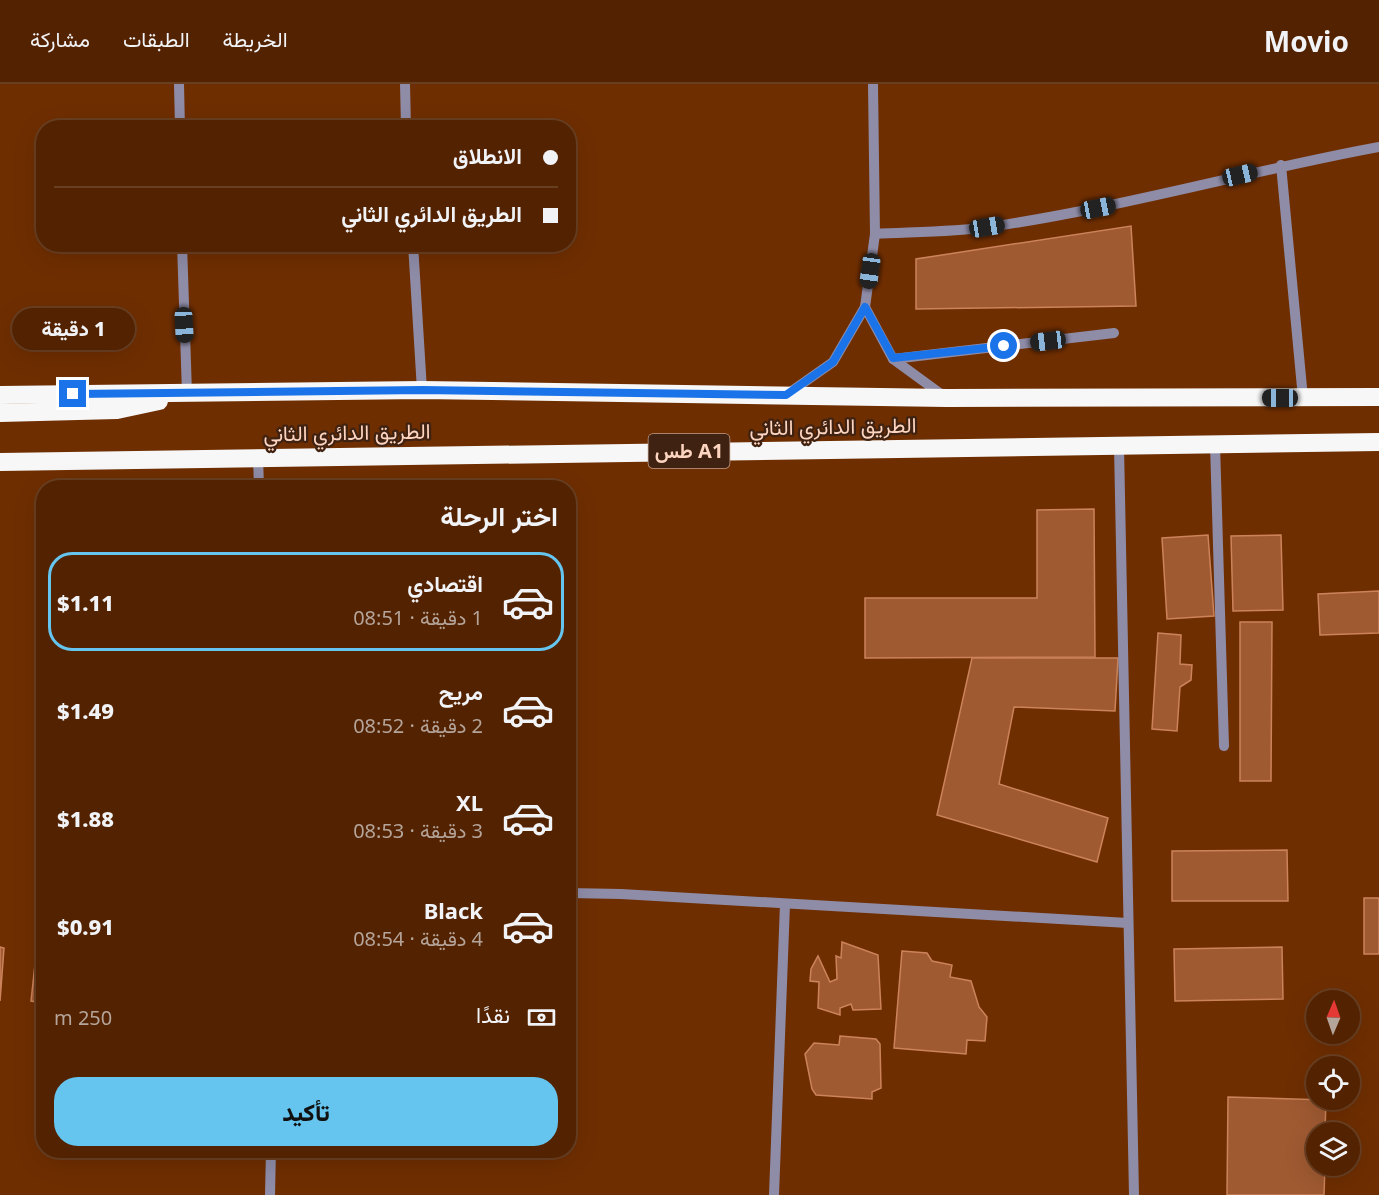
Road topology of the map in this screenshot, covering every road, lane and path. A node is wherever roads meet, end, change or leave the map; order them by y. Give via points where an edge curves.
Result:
1 (179, 84) edge
2 (405, 84) edge
3 (873, 84) edge
4 (180, 120) edge
5 (406, 120) edge
6 (1379, 147) edge
7 (1281, 165) junction
8 (875, 234) junction
9 (182, 252) edge
10 (413, 252) edge
11 (865, 307) junction
12 (1114, 333) dead end
13 (893, 358) junction
14 (422, 390) junction
15 (2, 393) edge
16 (187, 393) junction
17 (786, 395) junction
18 (1379, 397) edge
19 (947, 398) junction
20 (1303, 398) junction
21 (0, 413) edge
22 (1379, 442) edge
23 (1215, 444) junction
24 (1119, 446) junction
25 (0, 455) edge
26 (258, 456) junction
27 (150, 459) junction
28 (0, 462) edge
29 (259, 480) edge
30 (1224, 746) dead end
31 (576, 893) edge
32 (785, 904) junction
33 (1128, 924) junction
34 (271, 1158) edge
35 (270, 1195) edge
36 (774, 1195) edge
37 (1134, 1195) edge

1 - 4 street
2 - 5 street
3 - 8 street
6 - 7 street
7 - 8 street via 1054,216 987,227
7 - 20 street
8 - 11 street
9 - 16 street
10 - 14 street
11 - 13 street
11 - 17 street via 833,362
12 - 13 street
13 - 19 street
14 - 16 highway, الطريق الدائري الثاني
14 - 17 highway, الطريق الدائري الثاني
15 - 16 highway, الطريق الدائري الثاني
16 - 21 highway via 117,410
17 - 19 highway, الطريق الدائري الثاني
18 - 20 highway, الطريق الدائري الثاني
19 - 20 highway, الطريق الدائري الثاني
22 - 23 highway, الطريق الدائري الثاني / طس A1
23 - 24 highway, الطريق الدائري الثاني / طس A1
23 - 30 street
24 - 26 highway, الطريق الدائري الثاني / طس A1
24 - 33 street
25 - 27 highway
26 - 27 highway, الطريق الدائري الثاني / طس A1
26 - 29 street
27 - 28 highway, الطريق الدائري الثاني / طس A1
31 - 32 street
32 - 33 street
32 - 36 street
33 - 37 street
34 - 35 street

